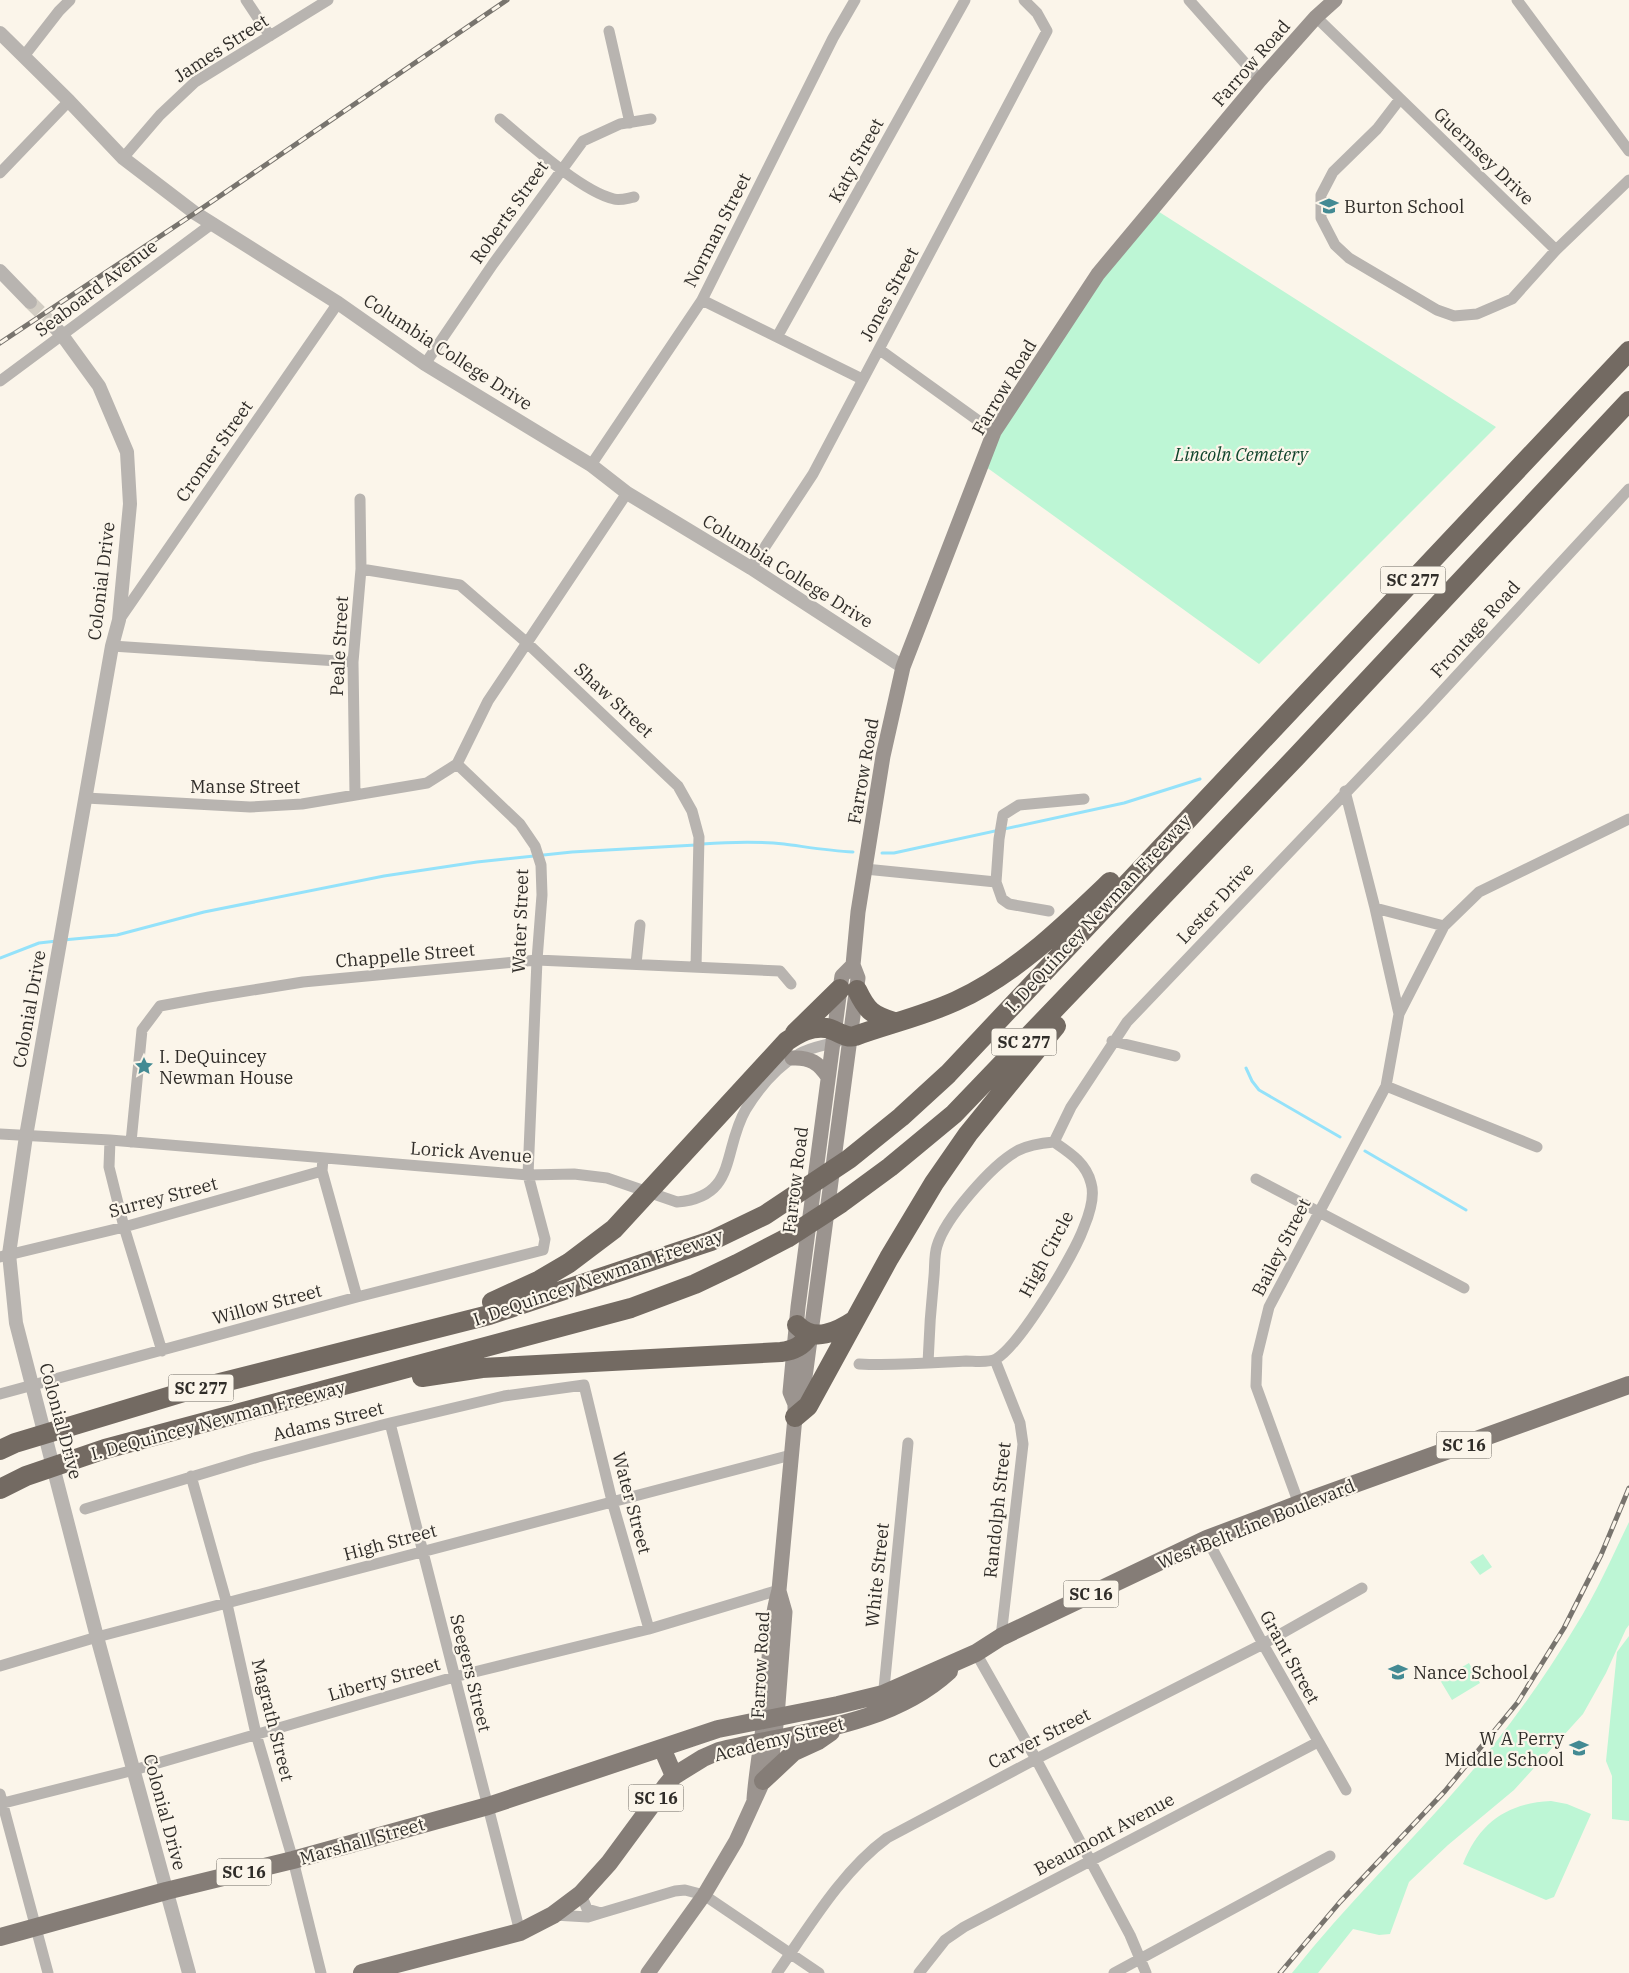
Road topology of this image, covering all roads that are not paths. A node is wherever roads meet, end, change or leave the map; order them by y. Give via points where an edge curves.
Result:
1 (70, 0) edge
2 (246, 0) edge
3 (328, 0) edge
4 (855, 0) edge
5 (964, 0) edge
6 (1024, 0) edge
7 (1189, 0) edge
8 (1335, 0) edge
9 (1517, 0) edge
10 (1316, 17) junction
11 (609, 31) dead end
12 (0, 33) edge
13 (270, 36) junction
14 (24, 56) junction
15 (1260, 80) junction
16 (1400, 99) junction
17 (69, 101) junction
18 (500, 119) dead end
19 (651, 119) dead end
20 (630, 123) junction
21 (1629, 152) edge
22 (123, 158) junction
23 (561, 169) junction
24 (0, 173) edge
25 (1629, 180) edge
26 (634, 197) dead end
27 (213, 223) junction
28 (1556, 250) junction
29 (0, 272) edge
30 (702, 300) junction
31 (30, 302) tunnel mouth
32 (338, 303) junction
33 (52, 324) tunnel mouth
34 (62, 335) junction
35 (777, 337) junction
36 (880, 350) junction
37 (1629, 351) edge
38 (425, 364) junction
39 (862, 379) junction
40 (0, 381) edge
41 (1629, 401) edge
42 (994, 432) junction
43 (590, 465) junction
44 (1629, 489) edge
45 (628, 493) junction
46 (360, 499) dead end
47 (751, 568) junction
48 (360, 569) junction
49 (119, 620) junction
50 (526, 642) junction
51 (112, 646) junction
52 (352, 662) junction
53 (903, 667) junction
54 (457, 764) junction
55 (1345, 791) junction
56 (355, 795) junction
57 (86, 798) junction
58 (1084, 799) dead end
59 (1197, 808) junction
60 (1629, 820) edge
61 (1205, 854) junction
62 (865, 869) junction
63 (996, 882) junction
64 (1375, 908) junction
65 (1048, 911) dead end
66 (640, 925) dead end
67 (1444, 926) junction
68 (537, 960) junction
69 (636, 964) junction
70 (696, 967) junction
71 (791, 984) dead end
72 (848, 990) junction
73 (1399, 1014) junction
74 (894, 1022) junction
75 (839, 1037) junction
76 (1112, 1041) junction
77 (790, 1050) junction
78 (1175, 1056) dead end
79 (828, 1077) junction
80 (1386, 1086) junction
81 (0, 1134) edge
82 (26, 1136) junction
83 (110, 1140) junction
84 (131, 1142) junction
85 (1054, 1142) junction
86 (1537, 1147) dead end
87 (323, 1158) junction
88 (322, 1171) junction
89 (528, 1175) junction
90 (1256, 1179) dead end
91 (648, 1192) junction
92 (1318, 1213) junction
93 (124, 1226) junction
94 (543, 1250) joint
95 (5, 1255) edge
96 (1464, 1288) dead end
97 (357, 1297) junction
98 (855, 1320) junction
99 (804, 1330) junction
100 (405, 1337) junction
101 (162, 1350) junction
102 (794, 1350) junction
103 (995, 1360) junction
104 (928, 1363) junction
105 (859, 1364) dead end
106 (584, 1384) joint
107 (1629, 1385) edge
108 (32, 1386) junction
109 (0, 1394) edge
110 (795, 1410) junction
111 (244, 1412) junction
112 (390, 1423) junction
113 (908, 1443) dead end
114 (0, 1450) edge
115 (791, 1455) junction
116 (191, 1476) junction
117 (0, 1489) edge
118 (612, 1501) junction
119 (1299, 1504) junction
120 (86, 1509) dead end
121 (1206, 1539) junction
122 (422, 1551) junction
123 (1362, 1588) dead end
124 (779, 1590) junction
125 (227, 1604) junction
126 (649, 1629) junction
127 (98, 1637) junction
128 (1001, 1637) junction
129 (1263, 1644) junction
130 (969, 1656) junction
131 (0, 1666) edge
132 (454, 1677) junction
133 (882, 1702) junction
134 (770, 1719) junction
135 (843, 1724) junction
136 (718, 1729) joint
137 (256, 1734) junction
138 (767, 1741) junction
139 (1318, 1742) junction
140 (662, 1748) junction
141 (1036, 1759) junction
142 (134, 1770) junction
143 (674, 1776) junction
144 (763, 1781) junction
145 (1346, 1790) dead end
146 (754, 1799) junction
147 (1, 1800) edge
148 (488, 1806) junction
149 (1330, 1856) dead end
150 (293, 1860) junction
151 (1090, 1860) junction
152 (166, 1891) junction
153 (581, 1894) junction
154 (704, 1895) junction
155 (601, 1913) junction
156 (553, 1916) junction
157 (35, 1927) junction
158 (520, 1932) junction
159 (0, 1937) edge
160 (791, 1954) junction
161 (1139, 1960) junction
162 (48, 1973) edge
163 (188, 1973) edge
164 (321, 1973) edge
165 (362, 1973) edge
166 (648, 1973) edge
167 (777, 1973) edge
168 (819, 1973) edge
169 (919, 1973) edge
170 (1114, 1973) edge
171 (1146, 1973) edge

1 - 14 street
2 - 13 street
3 - 13 street, James Street
4 - 30 street, Norman Street
5 - 35 street, Katy Street
6 - 36 street, Jones Street via 1037,13 1047,31
7 - 15 street
8 - 10 main road, Farrow Road
9 - 21 street
10 - 15 main road, Farrow Road
10 - 16 street, Guernsey Drive
11 - 20 street
12 - 14 street, Columbia College Drive
13 - 22 street, James Street via 194,82
14 - 17 street, Columbia College Drive
15 - 42 main road, Farrow Road via 1098,274
16 - 28 street, Guernsey Drive
16 - 28 street via 1377,129 1332,172 1321,195 1321,218 1334,245 1349,258 1437,310 1454,316 1477,314 1512,299
17 - 22 street, Columbia College Drive
17 - 24 street
18 - 23 street
19 - 20 street, Roberts Street
20 - 23 street, Roberts Street via 620,124 583,141
22 - 27 street, Columbia College Drive
23 - 26 street via 615,200
23 - 38 street, Roberts Street
25 - 28 street
27 - 32 street, Columbia College Drive
27 - 34 street, Seaboard Avenue
29 - 31 street
30 - 35 street
30 - 43 street, Norman Street
32 - 38 street, Columbia College Drive
32 - 49 street, Cromer Street
33 - 34 street, Colonial Drive
34 - 40 street, Seaboard Avenue
34 - 49 street, Colonial Drive via 98,386 127,452 130,504
35 - 39 street
36 - 39 street, Jones Street
36 - 42 street
37 - 59 highway, I. DeQuincey Newman Freeway / SC 277
38 - 43 street, Columbia College Drive
39 - 47 street, Jones Street via 813,474
41 - 61 highway, I. DeQuincey Newman Freeway / SC 277
42 - 53 main road, Farrow Road
43 - 45 street, Columbia College Drive
44 - 55 street, Frontage Road via 1424,711
45 - 47 street, Columbia College Drive
45 - 50 street
46 - 48 street, Peale Street
47 - 53 street, Columbia College Drive
48 - 50 street, Shaw Street via 460,585
48 - 52 street, Peale Street
49 - 51 street, Colonial Drive
50 - 54 street via 488,701
50 - 70 street, Shaw Street via 678,786 692,811 699,837
51 - 52 street
51 - 57 street, Colonial Drive
52 - 56 street, Peale Street
53 - 62 main road, Farrow Road
54 - 56 street, Manse Street via 427,783
54 - 68 street, Water Street via 520,824 535,846 541,865 542,896
55 - 64 street, Bailey Street
55 - 76 street, Lester Drive
56 - 57 street, Manse Street via 302,804 250,807
57 - 82 street, Colonial Drive
58 - 63 street via 1018,805 1003,815
59 - 74 highway via 1154,841 1035,950 1006,972 958,1000 925,1014
59 - 100 highway, I. DeQuincey Newman Freeway / SC 277 via 948,1074 901,1118 841,1164 765,1214 711,1241 490,1315
60 - 67 street, Bailey Street via 1480,892
61 - 98 highway via 1172,898 1053,1030 968,1134 934,1183
61 - 111 highway, I. DeQuincey Newman Freeway / SC 277 via 954,1114 876,1178 787,1238 695,1284 631,1308
62 - 63 street
62 - 72 main road, Farrow Road via 853,964 842,976
63 - 65 street via 1002,899 1010,904
64 - 67 street
64 - 73 street, Bailey Street
66 - 69 street
67 - 73 street, Bailey Street
68 - 69 street, Chappelle Street
68 - 84 street, Chappelle Street via 303,982 160,1006 142,1030
68 - 89 street, Water Street
69 - 70 street, Chappelle Street
70 - 71 street, Chappelle Street via 780,971
72 - 74 highway via 871,1013
72 - 75 main road, Farrow Road
72 - 77 highway
73 - 80 street, Bailey Street
74 - 75 highway
75 - 77 highway via 827,1028 814,1028 802,1032
75 - 79 main road, Farrow Road
75 - 99 main road, Farrow Road via 838,1120 817,1280
76 - 78 street
76 - 85 street via 1071,1107
77 - 79 main road via 811,1059
77 - 91 highway
77 - 91 street, Lorick Avenue via 746,1109 738,1124 723,1177 716,1187 704,1196 677,1202
79 - 99 main road, Farrow Road via 801,1291
80 - 86 street
80 - 92 street, Bailey Street
81 - 82 street, Lorick Avenue
82 - 83 street, Lorick Avenue
82 - 95 street, Colonial Drive
83 - 84 street, Lorick Avenue
83 - 93 street via 109,1167
84 - 87 street, Lorick Avenue
85 - 103 street, High Circle via 1080,1162 1091,1183 1093,1197 1084,1228 1060,1275 1012,1345
85 - 104 street via 1019,1150 1004,1159 980,1182 951,1219 937,1245
87 - 88 street
87 - 89 street, Lorick Avenue
88 - 93 street, Surrey Street
88 - 97 street
89 - 91 street, Lorick Avenue via 574,1174 607,1178
89 - 94 street, Water Street via 545,1239
90 - 92 street
91 - 100 highway via 614,1229 569,1263 514,1293
92 - 96 street
92 - 119 street, Bailey Street via 1269,1307 1258,1356 1256,1386
93 - 95 street, Surrey Street
93 - 101 street
94 - 97 street, Willow Street
95 - 108 street, Colonial Drive via 16,1323
97 - 101 street, Willow Street
98 - 99 highway via 839,1330
98 - 110 highway via 808,1406
99 - 102 highway via 806,1340
99 - 110 main road, Farrow Road via 802,1395
100 - 114 highway, I. DeQuincey Newman Freeway / SC 277 via 184,1392
101 - 108 street, Willow Street
102 - 110 main road, Farrow Road via 790,1392
102 - 111 highway via 482,1368
103 - 104 street
103 - 128 street, Randolph Street via 1020,1423 1023,1444
104 - 105 street via 894,1366
106 - 112 street, Adams Street via 504,1396
106 - 118 street, Water Street
107 - 119 main road, West Belt Line Boulevard / SC 16
108 - 109 street, Willow Street
108 - 127 street, Colonial Drive
110 - 115 main road, Farrow Road
111 - 117 highway, I. DeQuincey Newman Freeway / SC 277 via 105,1449 26,1476
112 - 116 street, Adams Street
112 - 122 street, Seegers Street
113 - 133 street, White Street
115 - 118 street, High Street
115 - 124 main road, Farrow Road
116 - 120 street, Adams Street
116 - 125 street, Magrath Street
118 - 122 street, High Street
118 - 126 street, Water Street
119 - 121 main road, West Belt Line Boulevard / SC 16
121 - 128 main road, West Belt Line Boulevard / SC 16
121 - 129 street, Grant Street
122 - 125 street, High Street
122 - 132 street, Seegers Street
123 - 129 street, Carver Street
124 - 126 street, Liberty Street
124 - 134 main road, Farrow Road via 785,1612
125 - 127 street, High Street
125 - 137 street, Magrath Street
126 - 132 street, Liberty Street
127 - 131 street, High Street
127 - 142 street, Colonial Drive
128 - 130 main road, West Belt Line Boulevard / SC 16
129 - 139 street, Grant Street
129 - 141 street, Carver Street
130 - 133 main road, West Belt Line Boulevard / SC 16
130 - 141 street
132 - 137 street, Liberty Street
132 - 148 street, Seegers Street
133 - 134 main road, West Belt Line Boulevard / SC 16 via 838,1705
133 - 135 main road, Academy Street / SC 16
134 - 136 main road, West Belt Line Boulevard / SC 16
134 - 138 main road, Farrow Road
135 - 138 main road, Academy Street / SC 16
135 - 144 main road via 794,1752
136 - 140 main road, Marshall Street / SC 16
137 - 142 street, Liberty Street
137 - 150 street, Magrath Street
138 - 143 main road, Academy Street / SC 16 via 719,1751
138 - 144 main road, Farrow Road via 771,1764
138 - 146 main road, Farrow Road
139 - 145 street, Grant Street
139 - 151 street, Beaumont Avenue
140 - 143 main road
140 - 148 main road, Marshall Street / SC 16
141 - 151 street
141 - 160 street, Carver Street via 870,1850 842,1882
142 - 147 street, Liberty Street
142 - 152 street, Colonial Drive
143 - 153 main road, Academy Street / SC 16
144 - 146 main road, Farrow Road
146 - 154 main road, Farrow Road via 736,1841
147 - 157 street
148 - 150 main road, Marshall Street / SC 16
148 - 158 street, Seegers Street
149 - 161 street
150 - 152 main road, Marshall Street / SC 16
150 - 164 street, Magrath Street
151 - 161 street via 1130,1935
151 - 169 street, Beaumont Avenue via 945,1940
152 - 157 main road, Marshall Street / SC 16
152 - 163 street, Colonial Drive
153 - 155 street via 587,1909
153 - 156 main road, Academy Street / SC 16
154 - 155 street, Academy Street via 675,1891
154 - 160 street
154 - 166 main road, Farrow Road
155 - 156 street, Academy Street via 588,1917
156 - 158 main road, Academy Street / SC 16
157 - 159 main road, Marshall Street / SC 16
157 - 162 street
158 - 165 main road, Academy Street / SC 16
160 - 167 street, Carver Street
160 - 168 street
161 - 170 street
161 - 171 street

